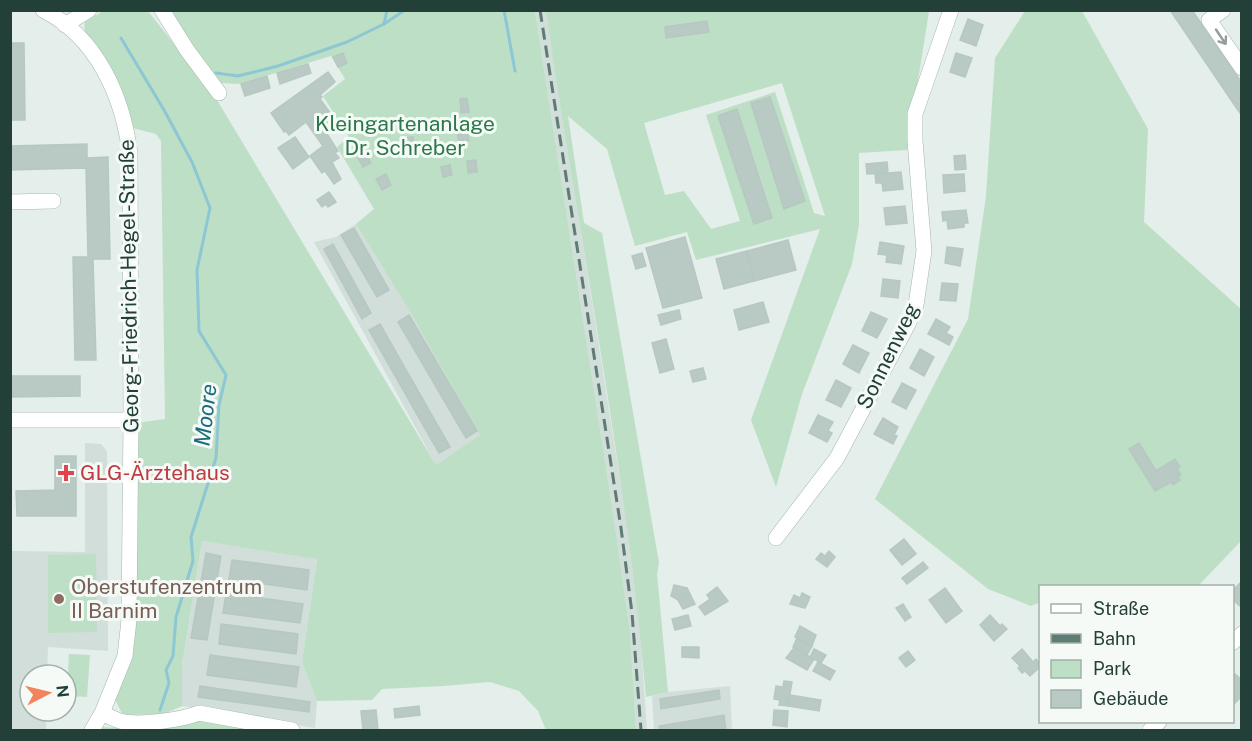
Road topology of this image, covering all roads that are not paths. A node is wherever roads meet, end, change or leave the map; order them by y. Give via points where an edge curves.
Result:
1 (43, 10) edge
2 (89, 10) edge
3 (162, 10) edge
4 (951, 10) edge
5 (1223, 10) edge
6 (65, 25) junction
7 (1242, 68) edge
8 (219, 93) dead end
9 (53, 201) dead end
10 (10, 202) edge
11 (10, 420) edge
12 (131, 420) junction
13 (776, 538) dead end
14 (102, 713) junction
15 (92, 730) edge
16 (292, 730) edge

1 - 6 street, Georg-Friedrich-Hegel-Straße
2 - 6 street
3 - 8 street
4 - 13 street, Sonnenweg via 915,114 924,251 916,305 837,458
5 -> 7 street via 1209,20
6 - 12 street, Georg-Friedrich-Hegel-Straße via 90,48 105,72 128,133
9 - 10 street
11 - 12 street
12 - 14 street, Georg-Friedrich-Hegel-Straße via 129,620 125,656
14 - 15 street, Georg-Friedrich-Hegel-Straße
14 - 16 street via 121,721 154,722 199,713

